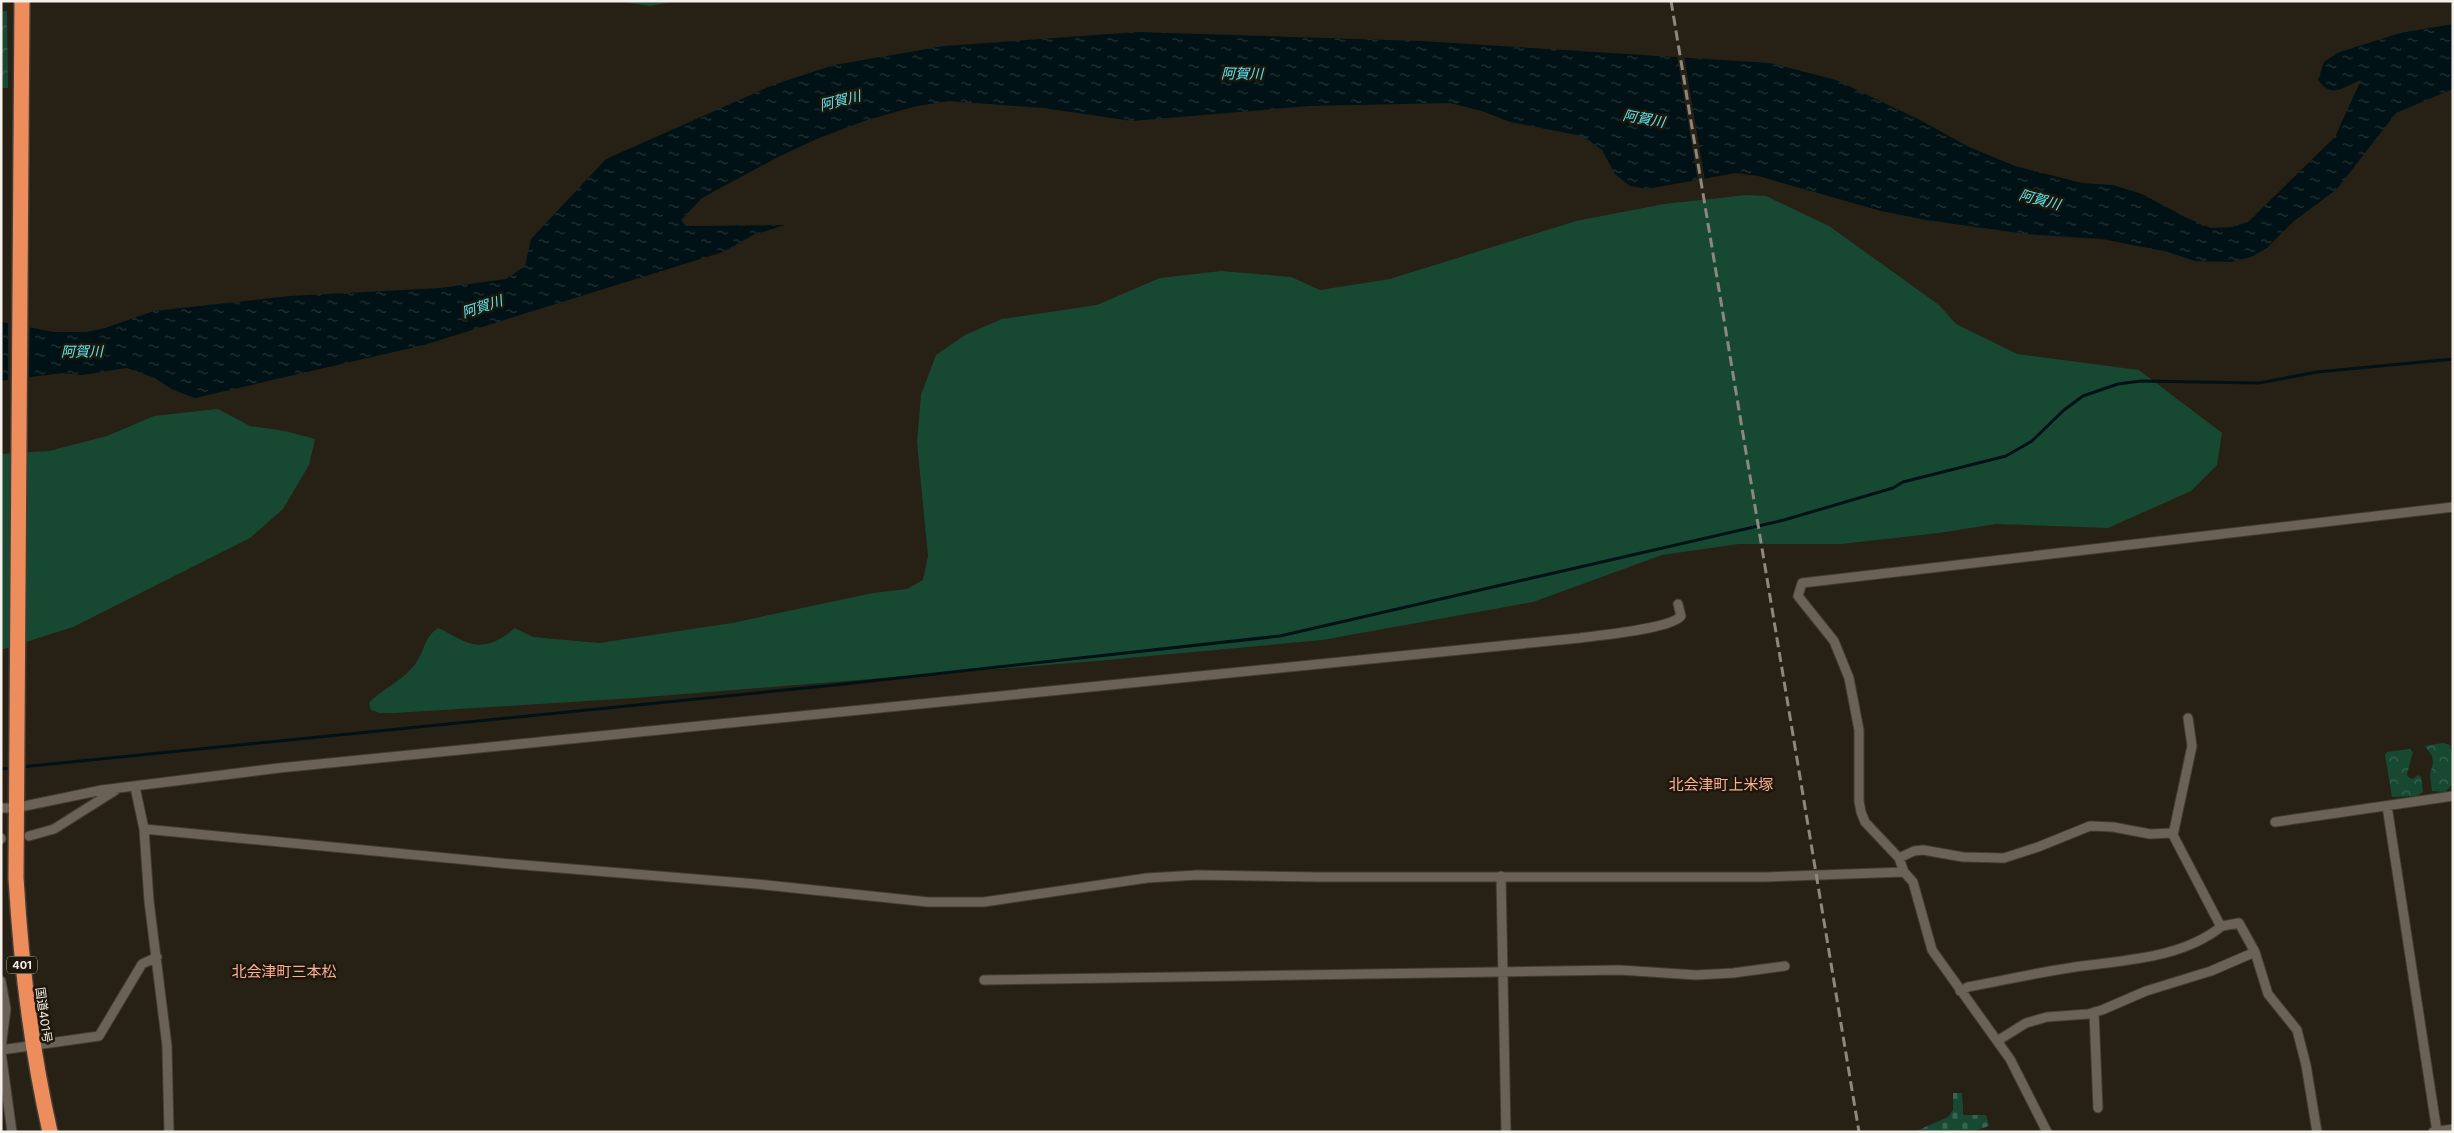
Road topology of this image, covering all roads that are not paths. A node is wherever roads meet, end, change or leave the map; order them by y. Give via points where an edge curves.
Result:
1 (22, 1) edge
2 (2453, 507) edge
3 (1678, 604) dead end
4 (2188, 718) dead end
5 (135, 787) junction
6 (119, 788) junction
7 (2453, 796) edge
8 (10, 804) edge
9 (2387, 806) junction
10 (2275, 822) dead end
11 (144, 829) junction
12 (2173, 833) junction
13 (29, 836) dead end
14 (1899, 858) junction
15 (1904, 872) junction
16 (1501, 876) junction
17 (2222, 926) junction
18 (2255, 952) junction
19 (157, 957) junction
20 (1785, 966) dead end
21 (1503, 971) junction
22 (984, 980) dead end
23 (1, 981) edge
24 (1960, 991) junction
25 (2094, 1012) junction
26 (1997, 1041) junction
27 (33, 1046) junction
28 (1, 1050) edge
29 (2098, 1108) dead end
30 (2453, 1129) edge
31 (2437, 1131) edge
32 (12, 1132) edge
33 (50, 1132) edge
34 (169, 1132) edge
35 (1506, 1132) edge
36 (2047, 1132) edge
37 (2317, 1132) edge
38 (2432, 1132) edge

1 - 8 highway, 国道401号 / 401
2 - 14 street via 1802,583 1798,596 1834,641 1853,694 1860,730 1861,812 1865,822
3 - 5 street via 1681,616 1677,621 1580,638 288,767
4 - 12 street via 2192,746
5 - 6 street
5 - 11 street
6 - 8 street
6 - 13 street via 54,828
7 - 9 street
8 - 27 highway, 国道401号 / 401 via 21,958
9 - 10 street
9 - 31 street
11 - 16 street via 928,902 984,902 1147,878 1197,875
11 - 19 street
12 - 14 street via 2150,834 2090,826 2004,858 1963,857 1923,850
12 - 17 street
14 - 15 street
15 - 16 street via 1765,877
15 - 24 street via 1913,882 1932,950
16 - 21 street
17 - 18 street via 2239,923
17 - 24 street via 2210,936 2150,957 2069,968
18 - 25 street
18 - 37 street via 2268,994 2297,1030
19 - 27 street via 142,964 99,1036
19 - 34 street via 167,1046
20 - 21 street via 1696,975 1620,970
21 - 22 street
21 - 35 street
23 - 28 street via 6,1009
24 - 26 street
25 - 26 street via 2026,1023
25 - 29 street
26 - 36 street via 2010,1059
27 - 28 street
27 - 33 highway, 国道401号 / 401
28 - 32 street
30 - 31 street
31 - 38 street

